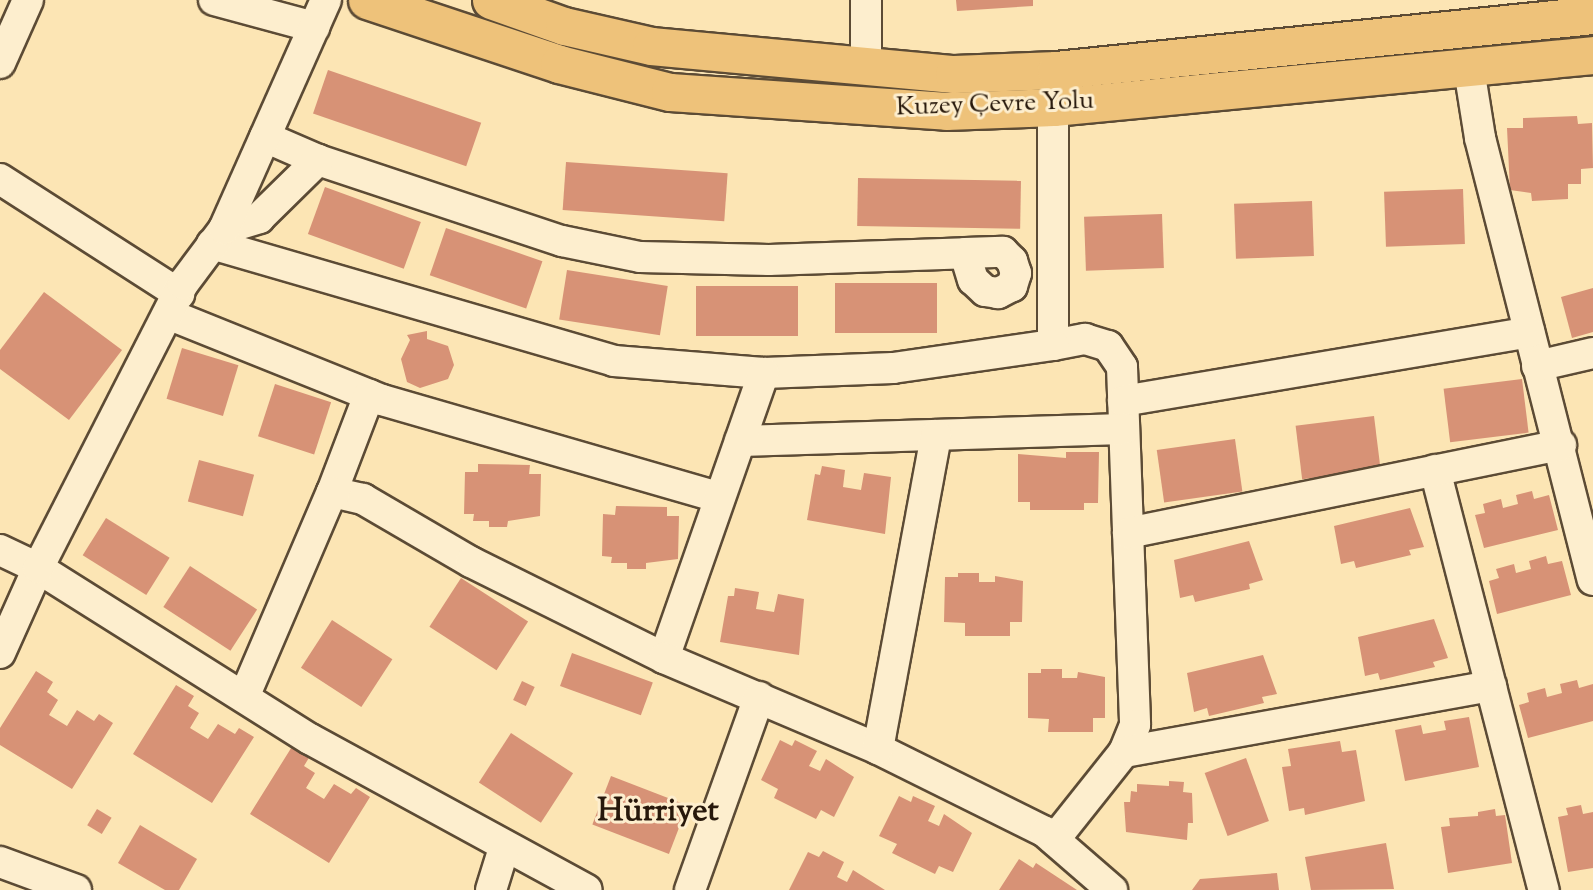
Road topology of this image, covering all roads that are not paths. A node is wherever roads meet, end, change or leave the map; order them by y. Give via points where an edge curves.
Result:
1 (28, 0) edge
2 (214, 0) edge
3 (366, 0) edge
4 (491, 0) edge
5 (866, 0) edge
6 (320, 13) edge
7 (1593, 15) edge
8 (1593, 55) edge
9 (0, 63) edge
10 (866, 68) junction
11 (1469, 69) junction
12 (1052, 107) junction
13 (265, 137) junction
14 (318, 160) junction
15 (0, 179) edge
16 (218, 236) junction
17 (965, 253) dead end
18 (173, 304) junction
19 (1529, 332) junction
20 (1052, 345) junction
21 (1593, 353) edge
22 (1537, 366) junction
23 (764, 373) junction
24 (369, 394) junction
25 (1123, 415) junction
26 (936, 435) junction
27 (740, 441) junction
28 (1561, 445) junction
29 (1435, 470) junction
30 (332, 492) junction
31 (718, 496) junction
32 (1584, 507) edge
33 (1128, 533) junction
34 (0, 550) edge
35 (38, 568) junction
36 (1593, 580) edge
37 (0, 653) edge
38 (664, 658) junction
39 (1491, 686) junction
40 (244, 697) junction
41 (759, 697) junction
42 (878, 749) junction
43 (1124, 752) junction
44 (1055, 840) junction
45 (504, 848) junction
46 (0, 862) edge
47 (74, 889) edge
48 (491, 890) edge
49 (587, 890) edge
50 (690, 890) edge
51 (1112, 890) edge
52 (1544, 890) edge

1 - 9 street
2 - 6 street
3 - 12 main road, Kuzey Çevre Yolu via 559,64 670,92 946,111
4 - 10 main road, Kuzey Çevre Yolu via 564,26 651,46
5 - 10 street
6 - 13 street
7 - 10 main road, Kuzey Çevre Yolu via 1010,74
8 - 11 main road, Kuzey Çevre Yolu
11 - 12 main road, Kuzey Çevre Yolu
11 - 19 street via 1480,138
12 - 20 street
13 - 14 street
13 - 16 street
14 - 16 street via 259,218
14 - 17 street via 562,241 640,257 769,260
15 - 18 street
16 - 18 street
16 - 23 street via 614,361
18 - 24 street
18 - 35 street
19 - 22 street
19 - 25 street
20 - 23 street via 893,368
20 - 25 street via 1085,339 1108,346 1122,367
21 - 22 street
22 - 28 street
23 - 27 street
24 - 30 street
24 - 31 street
25 - 26 street
25 - 33 street
26 - 27 street
26 - 42 street
27 - 31 street
28 - 29 street
28 - 32 street
29 - 33 street
29 - 39 street
30 - 38 street via 363,499 471,562
30 - 40 street
31 - 38 street
32 - 36 street
33 - 43 street via 1135,726
34 - 35 street
35 - 37 street
35 - 40 street
38 - 41 street
39 - 43 street
39 - 52 street
40 - 45 street
41 - 42 street
41 - 50 street
42 - 44 street
43 - 44 street
44 - 51 street
45 - 48 street
45 - 49 street
46 - 47 street

